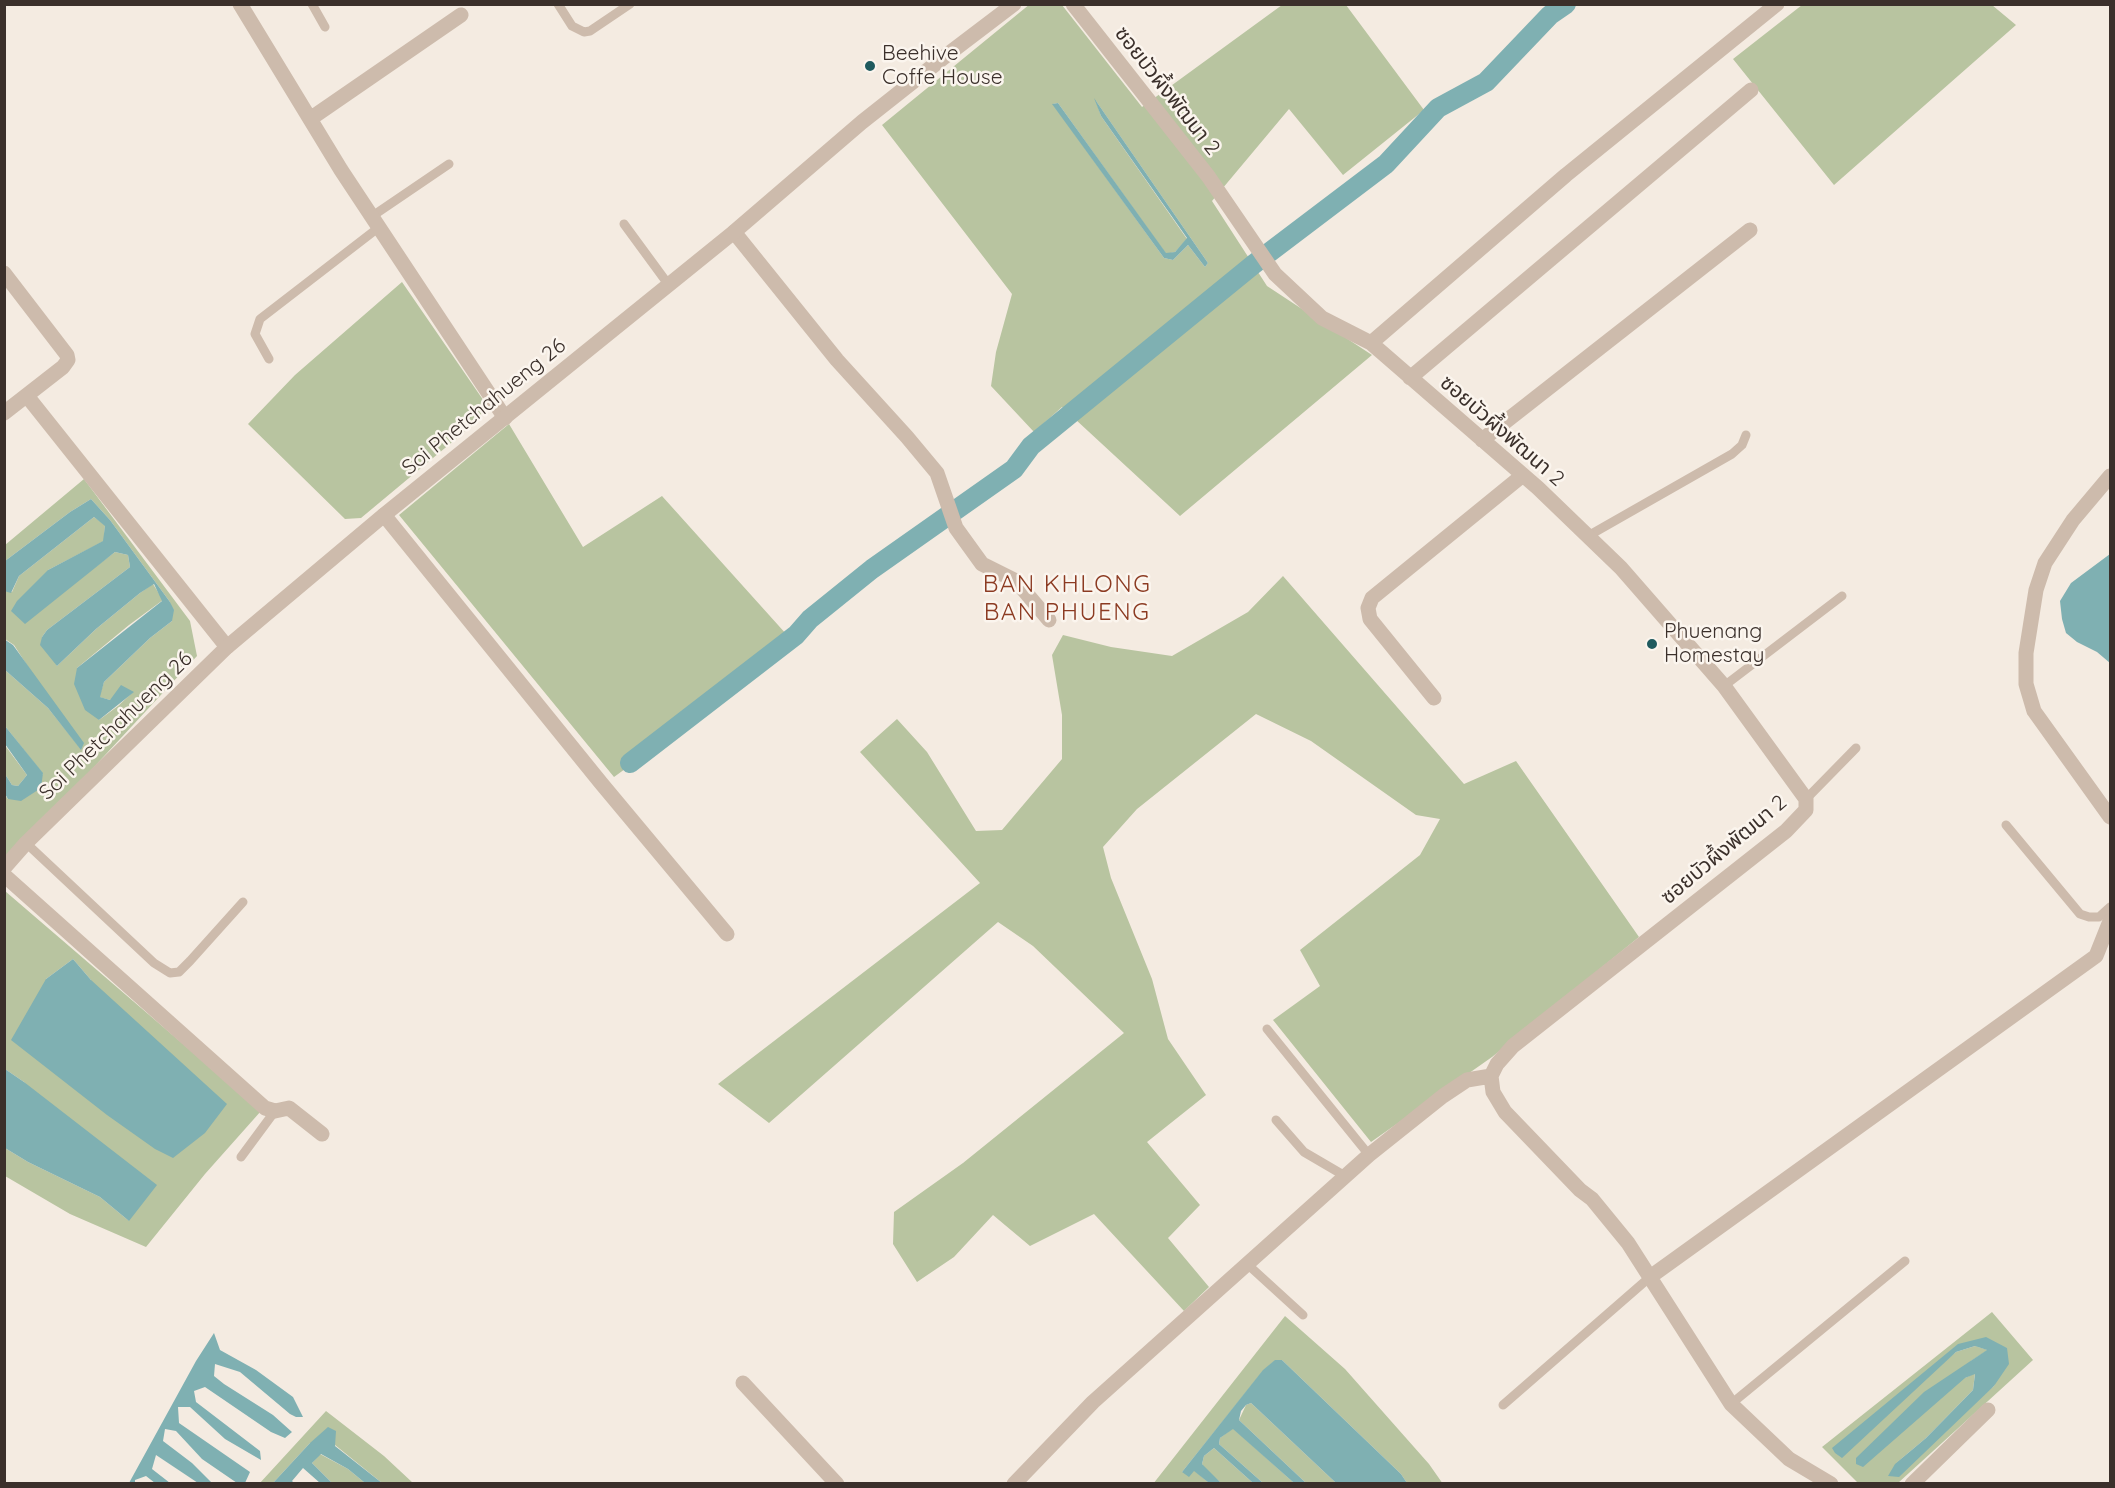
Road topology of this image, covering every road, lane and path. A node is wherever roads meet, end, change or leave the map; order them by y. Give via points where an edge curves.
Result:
1 (240, 4) edge
2 (312, 4) edge
3 (558, 4) edge
4 (630, 4) edge
5 (1014, 4) edge
6 (1072, 4) edge
7 (1777, 4) edge
8 (461, 15) dead end
9 (325, 27) dead end
10 (1751, 90) dead end
11 (310, 119) junction
12 (449, 164) dead end
13 (374, 222) junction
14 (624, 224) dead end
15 (1750, 230) dead end
16 (734, 232) junction
17 (4, 273) edge
18 (668, 285) junction
19 (1371, 344) junction
20 (269, 359) dead end
21 (1410, 378) junction
22 (27, 396) junction
23 (4, 413) edge
24 (505, 418) junction
25 (1746, 435) dead end
26 (1482, 440) junction
27 (1523, 475) junction
28 (2110, 476) edge
29 (384, 515) junction
30 (1588, 537) junction
31 (1842, 596) dead end
32 (1050, 620) dead end
33 (227, 647) junction
34 (1724, 686) junction
35 (1434, 698) dead end
36 (1856, 748) dead end
37 (1806, 799) junction
38 (2110, 817) edge
39 (2006, 825) dead end
40 (26, 843) junction
41 (4, 868) edge
42 (4, 875) edge
43 (243, 902) dead end
44 (2110, 907) edge
45 (2110, 921) edge
46 (728, 934) dead end
47 (1267, 1029) dead end
48 (1491, 1076) junction
49 (275, 1111) junction
50 (1276, 1120) dead end
51 (322, 1134) dead end
52 (1369, 1155) junction
53 (241, 1157) dead end
54 (1346, 1176) junction
55 (1905, 1261) dead end
56 (1246, 1263) junction
57 (1650, 1277) junction
58 (1303, 1315) dead end
59 (743, 1383) dead end
60 (1731, 1404) junction
61 (1503, 1405) dead end
62 (1988, 1410) dead end
63 (837, 1484) edge
64 (1014, 1484) edge
65 (1831, 1484) edge
66 (1912, 1484) edge

1 - 11 street
2 - 9 lane
3 - 4 lane via 572,26 584,32
5 - 16 street, Soi Phetchahueng 26 via 862,122
6 - 19 street, ซอยบัวผึ้งพัฒนา 2 via 1208,176 1275,274 1322,318
7 - 19 street via 1566,175
8 - 11 street
10 - 21 street
11 - 13 street
12 - 13 lane
13 - 20 lane via 260,320 255,334
13 - 24 street
14 - 18 lane
15 - 26 street
16 - 18 street, Soi Phetchahueng 26
16 - 32 street via 837,360 937,473 956,528 982,564 1016,581
17 - 22 street via 67,355 67,363
18 - 24 street, Soi Phetchahueng 26
19 - 21 street, ซอยบัวผึ้งพัฒนา 2
21 - 26 street, ซอยบัวผึ้งพัฒนา 2
22 - 23 street
22 - 33 street
24 - 29 street, Soi Phetchahueng 26
25 - 30 lane via 1732,454
26 - 27 street, ซอยบัวผึ้งพัฒนา 2
27 - 30 street, ซอยบัวผึ้งพัฒนา 2
27 - 35 street via 1372,598 1368,608 1370,619
28 - 38 street via 2044,563 2026,653 2026,684 2034,711
29 - 33 street, Soi Phetchahueng 26
29 - 46 street
30 - 34 street, ซอยบัวผึ้งพัฒนา 2 via 1621,568
31 - 34 lane
33 - 40 street, Soi Phetchahueng 26
34 - 37 street, ซอยบัวผึ้งพัฒนา 2
36 - 37 lane
37 - 48 street, ซอยบัวผึ้งพัฒนา 2 via 1806,810 1786,831 1513,1046
39 - 44 lane via 2080,914 2099,917
40 - 41 street, Soi Phetchahueng 26
40 - 43 lane via 154,963 170,973 179,972 190,962
42 - 49 street via 265,1108
45 - 57 street via 2096,956
47 - 52 lane
48 - 52 street via 1467,1080
48 - 57 street via 1493,1092 1505,1112 1592,1199
49 - 51 street via 289,1108
49 - 53 lane
50 - 54 lane via 1304,1152
52 - 54 street
54 - 56 street
55 - 60 lane
56 - 58 lane
56 - 64 street via 1093,1402
57 - 60 street
57 - 61 lane
59 - 63 street
60 - 65 street via 1789,1459
62 - 66 street

